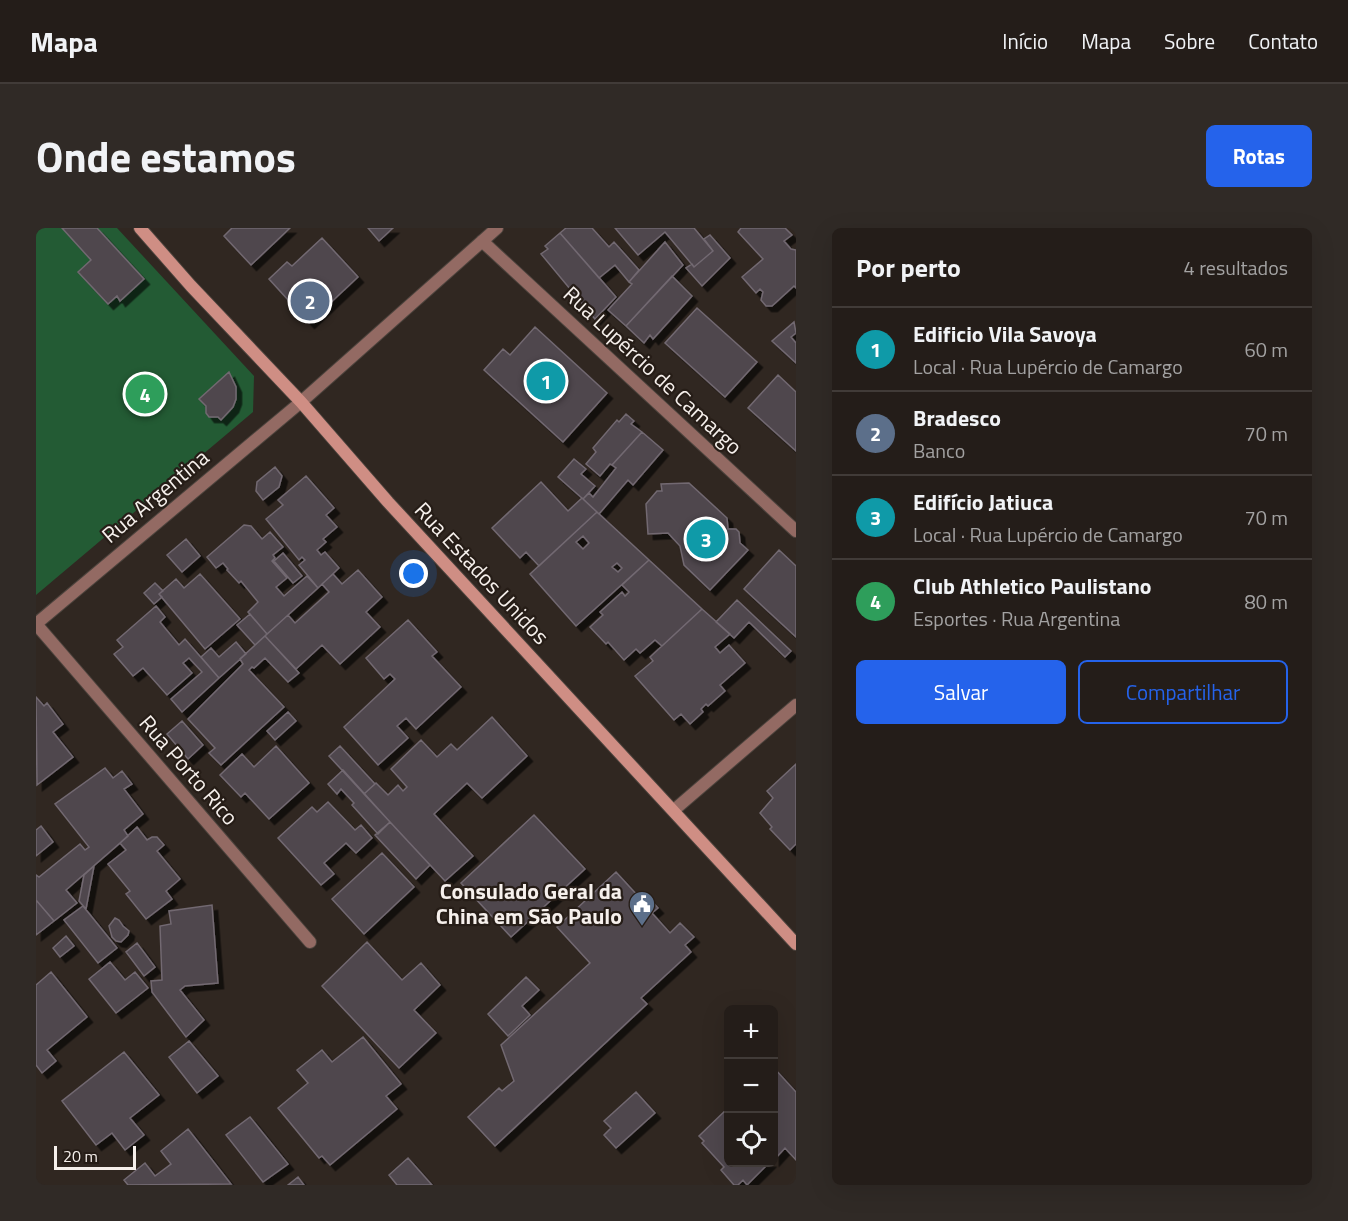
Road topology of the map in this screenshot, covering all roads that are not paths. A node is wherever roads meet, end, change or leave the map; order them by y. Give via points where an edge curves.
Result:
1 (140, 228) edge
2 (497, 228) edge
3 (482, 241) junction
4 (301, 402) junction
5 (796, 531) edge
6 (36, 624) edge
7 (796, 705) edge
8 (674, 810) junction
9 (310, 942) dead end
10 (796, 944) edge

1 - 4 main road, Rua Estados Unidos
2 - 3 street, Rua Argentina
3 - 4 street, Rua Argentina
3 - 5 street, Rua Lupércio de Camargo
4 - 6 street, Rua Argentina
4 - 8 main road, Rua Estados Unidos via 388,502
6 - 9 street, Rua Porto Rico
7 - 8 street
8 - 10 main road, Rua Estados Unidos

